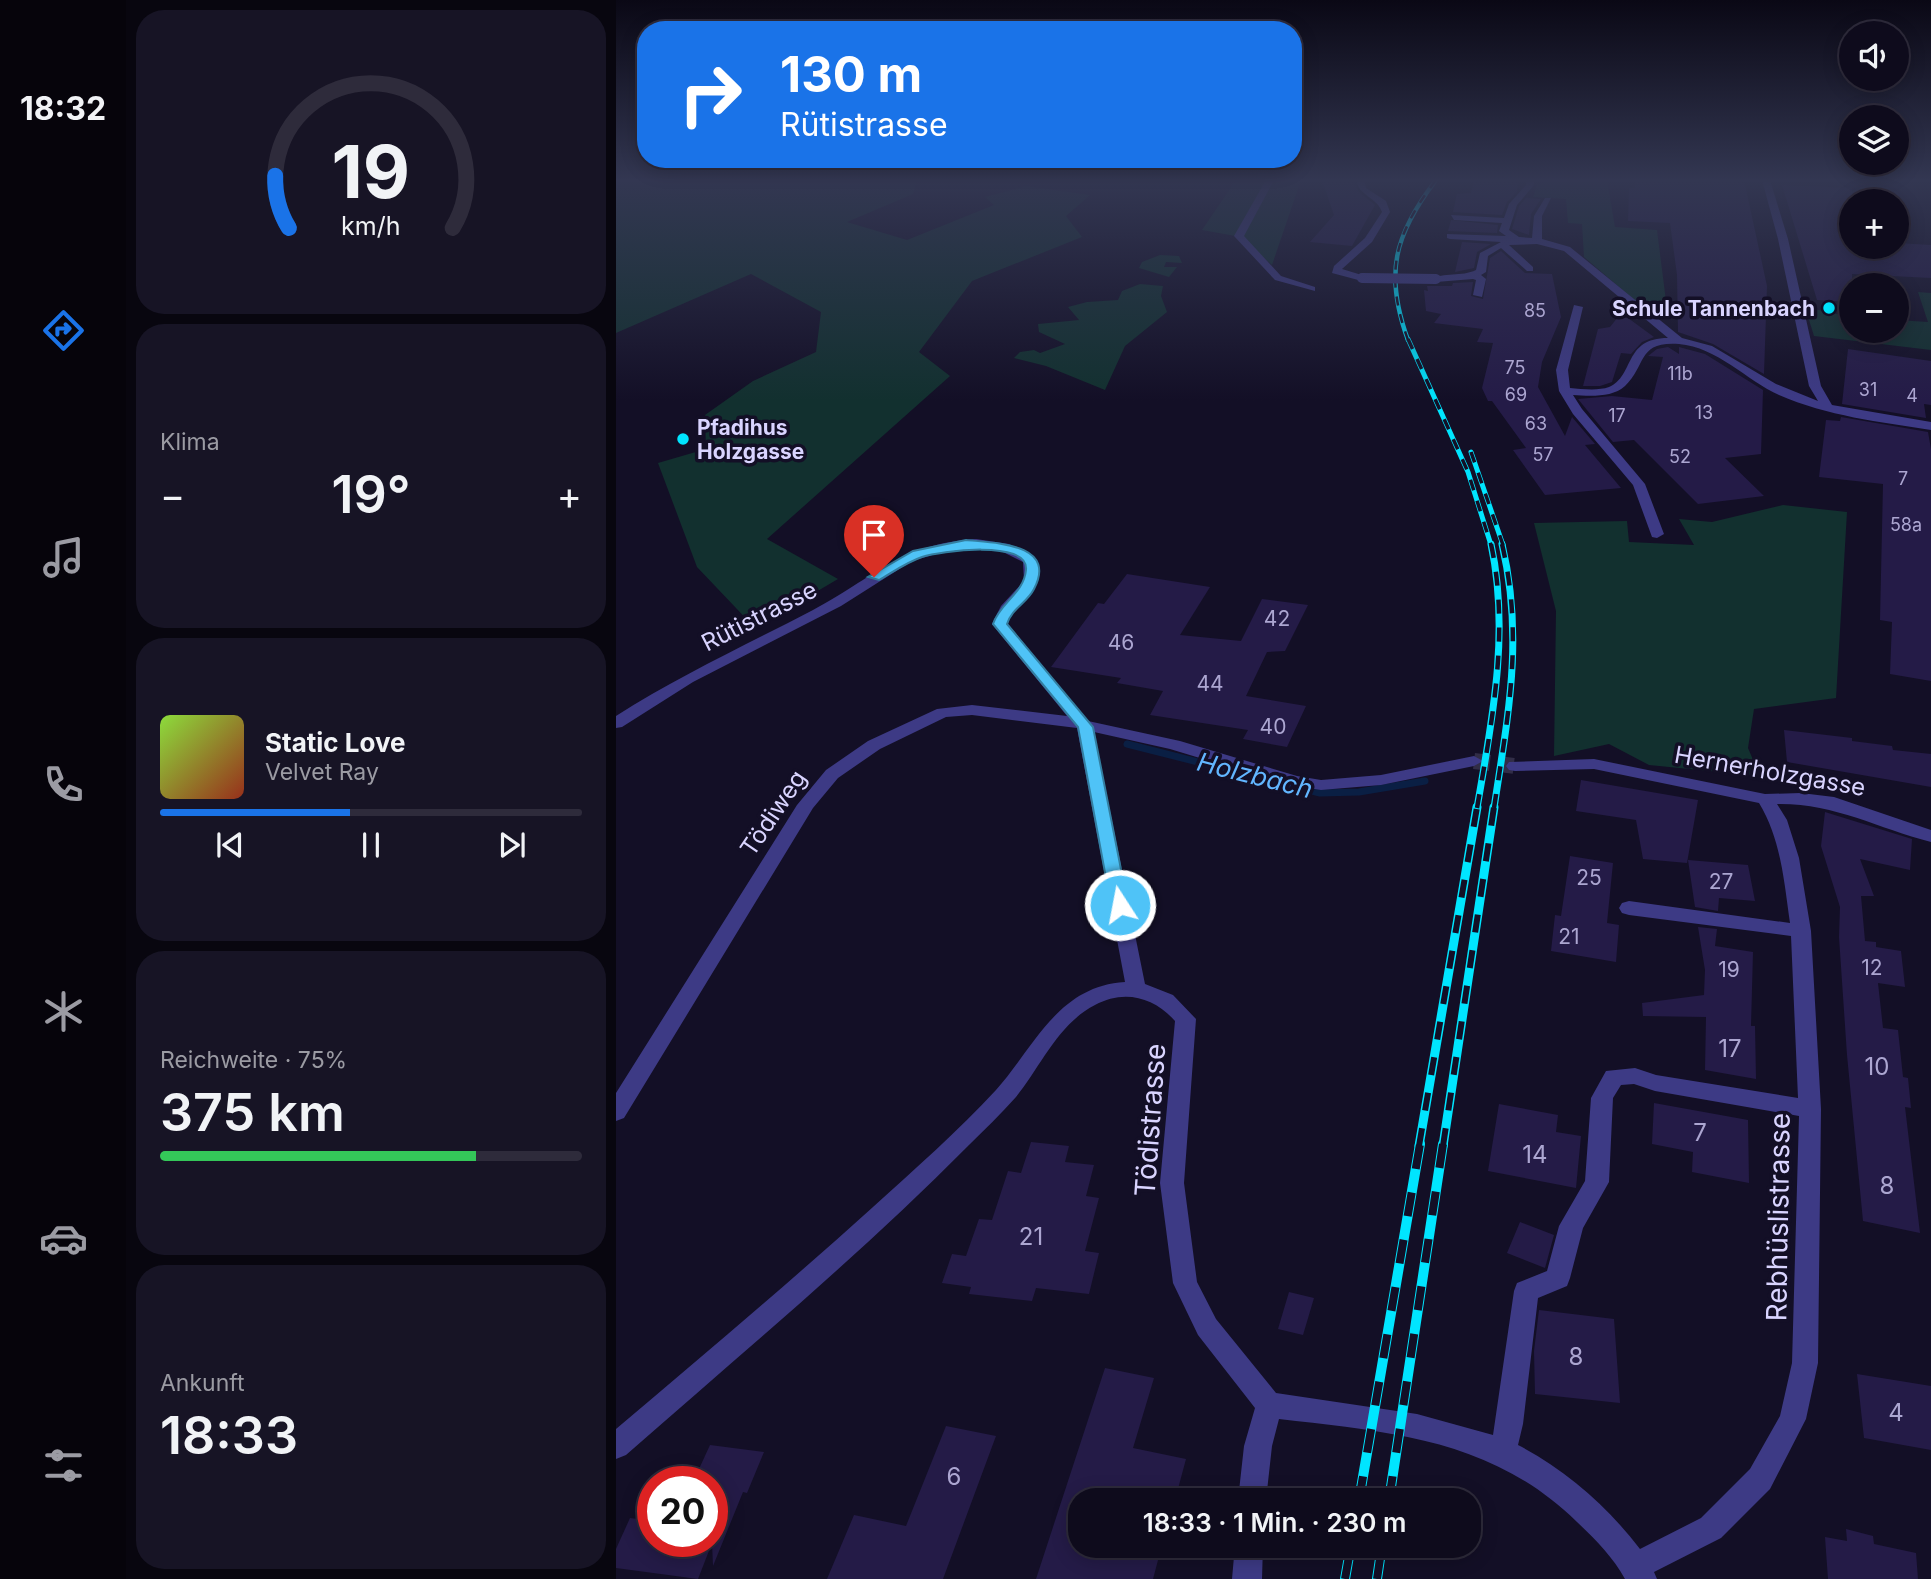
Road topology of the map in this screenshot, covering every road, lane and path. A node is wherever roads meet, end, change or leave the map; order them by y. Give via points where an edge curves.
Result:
1 (1255, 254) edge
2 (1353, 254) edge
3 (1485, 254) edge
4 (1513, 254) edge
5 (1573, 254) edge
6 (1786, 254) edge
7 (1530, 269) dead end
8 (1475, 275) junction
9 (1311, 289) dead end
10 (1478, 295) dead end
11 (1578, 307) dead end
12 (1679, 341) junction
13 (1565, 391) junction
14 (1828, 408) junction
15 (1931, 426) edge
16 (1657, 534) dead end
17 (616, 723) edge
18 (1085, 727) junction
19 (1474, 761) tunnel mouth
20 (1515, 766) tunnel mouth
21 (1765, 799) junction
22 (1931, 835) edge
23 (1629, 908) dead end
24 (1801, 931) junction
25 (1136, 988) junction
26 (1810, 1109) junction
27 (616, 1112) edge
28 (1269, 1405) junction
29 (616, 1446) edge
30 (1502, 1452) junction
31 (1253, 1488) edge
32 (1248, 1558) edge
33 (1639, 1573) edge
34 (1247, 1579) edge

1 - 9 street via 1278,278
2 - 8 street, bridge via 1337,273 1362,278
3 - 8 street via 1481,272
4 - 7 street
5 - 12 street
6 - 14 street via 1815,386
8 - 10 street via 1481,279
11 - 13 street via 1562,370
12 - 13 street via 1636,352 1623,383 1612,390
12 - 14 street via 1706,347 1770,387
13 - 16 street via 1639,484
14 - 15 street
17 - 18 street, Rütistrasse via 695,674 836,602 893,565 946,547 982,544 1010,548 1030,561 1028,589 1004,613 1000,624
18 - 19 street via 1174,745 1321,785 1381,780
18 - 25 street, Rütistrasse
18 - 27 street, Tödiweg via 1064,720 972,709 943,712 874,746 832,774 806,804
20 - 21 street, Hernerholzgasse via 1594,764
21 - 22 street, Hernerholzgasse via 1834,803
21 - 24 street, Rebhüslistrasse via 1779,820 1790,858
23 - 24 street
24 - 26 street, Rebhüslistrasse
25 - 28 street, Tödistrasse via 1159,994 1186,1019 1172,1183 1185,1283 1207,1327
25 - 29 street via 1106,992 1072,1009 1000,1100 890,1204
26 - 30 street via 1635,1076 1614,1077 1602,1098 1597,1182 1571,1226 1558,1278 1526,1291 1510,1424
26 - 33 street, Rebhüslistrasse via 1805,1363 1793,1419 1760,1479 1711,1528
28 - 30 street via 1343,1413 1465,1439
28 - 31 street
30 - 33 street via 1585,1509
32 - 34 street

